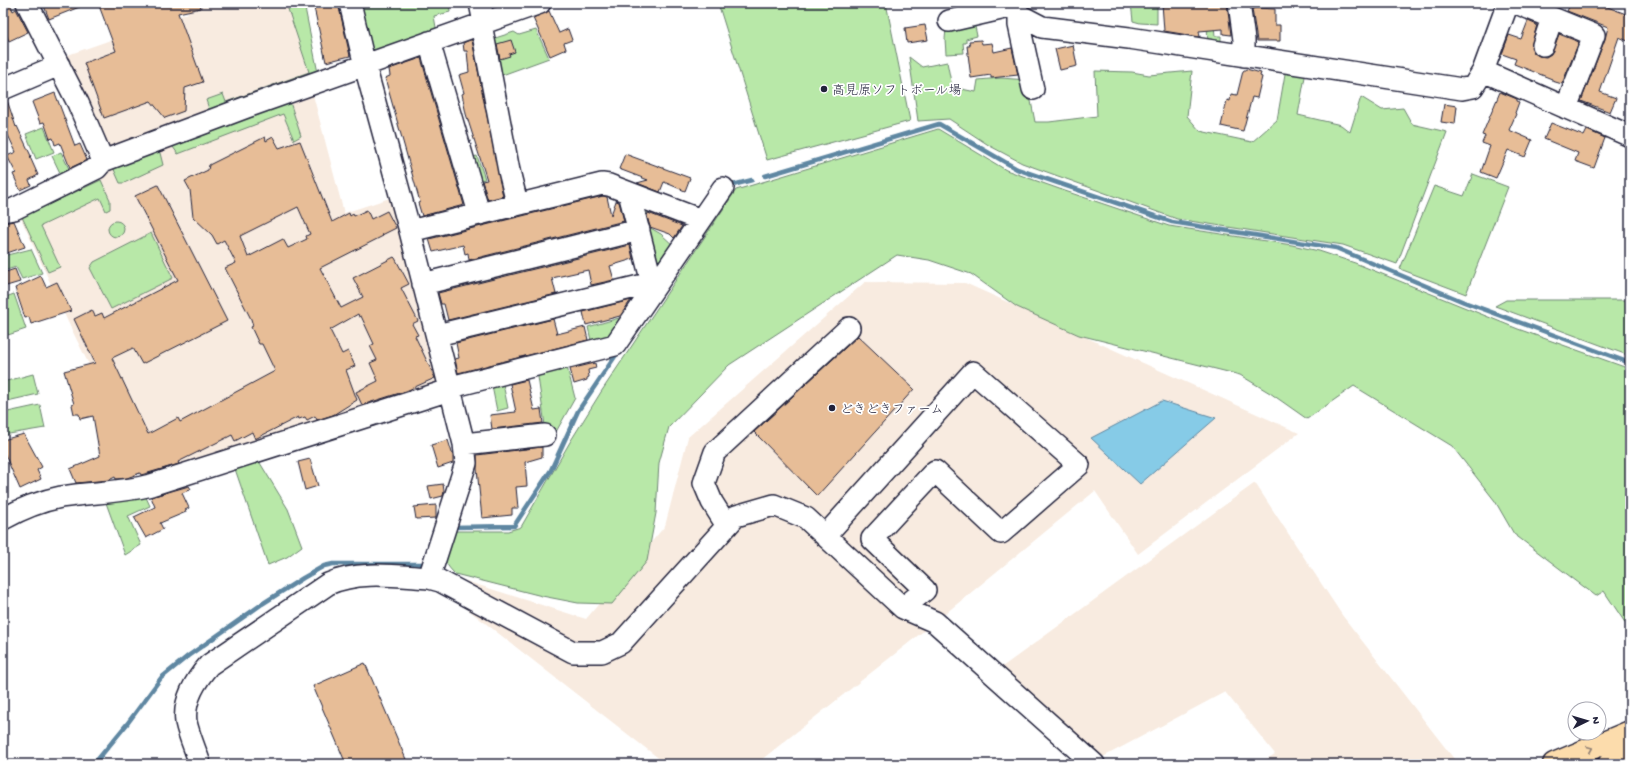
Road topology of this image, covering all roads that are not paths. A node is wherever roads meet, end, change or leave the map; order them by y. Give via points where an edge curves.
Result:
1 (27, 3) edge
2 (350, 3) edge
3 (540, 3) edge
4 (1239, 3) edge
5 (1508, 3) edge
6 (1516, 3) edge
7 (1016, 8) edge
8 (481, 16) edge
9 (1552, 18) junction
10 (949, 21) dead end
11 (429, 42) junction
12 (1543, 45) dead end
13 (1244, 56) junction
14 (59, 65) junction
15 (365, 66) junction
16 (1482, 71) junction
17 (3, 84) edge
18 (1033, 89) dead end
19 (1566, 108) junction
20 (1630, 136) edge
21 (103, 161) junction
22 (723, 188) dead end
23 (629, 193) junction
24 (517, 203) junction
25 (3, 211) edge
26 (479, 213) junction
27 (701, 220) junction
28 (639, 230) junction
29 (410, 231) junction
30 (423, 284) junction
31 (653, 285) junction
32 (849, 328) dead end
33 (437, 335) junction
34 (449, 389) junction
35 (545, 435) dead end
36 (464, 444) junction
37 (3, 519) edge
38 (727, 526) junction
39 (825, 536) junction
40 (434, 579) junction
41 (904, 608) junction
42 (1630, 732) edge
43 (1630, 755) edge
44 (200, 764) edge
45 (1094, 764) edge
46 (1554, 764) edge
47 (1609, 764) edge

1 - 14 street
2 - 15 street
3 - 8 street
4 - 13 street
5 - 16 street
6 - 9 street
7 - 10 street
7 - 13 street via 1042,27
7 - 18 street
8 - 11 street
8 - 24 street
9 - 12 street
9 - 19 street via 1594,35
11 - 15 street
11 - 26 street
13 - 16 street via 1462,89 1473,87
14 - 17 street via 5,88
14 - 21 street
15 - 21 street via 246,107
15 - 29 street
16 - 19 street
19 - 20 street
21 - 25 street via 97,168 14,209
22 - 27 street
23 - 24 street via 609,184 596,184
23 - 27 street
23 - 28 street
24 - 26 street
26 - 29 street
27 - 31 street
28 - 30 street
28 - 31 street
29 - 30 street
30 - 33 street
31 - 33 street
31 - 34 street via 615,344
32 - 38 street via 715,452 704,483
33 - 34 street
34 - 36 street
34 - 37 street via 440,394 137,489 61,498 23,508
35 - 36 street
36 - 40 street via 466,463
38 - 39 street via 736,516 774,505 806,518
38 - 40 street via 620,644 602,652 573,652
39 - 41 street
39 - 41 street via 973,372 1078,465 1001,532 936,472 872,539 925,590
40 - 44 street via 353,576 340,578 208,665 190,692 187,707 186,722
41 - 45 street via 935,622
46 -> 42 highway
43 - 47 highway

